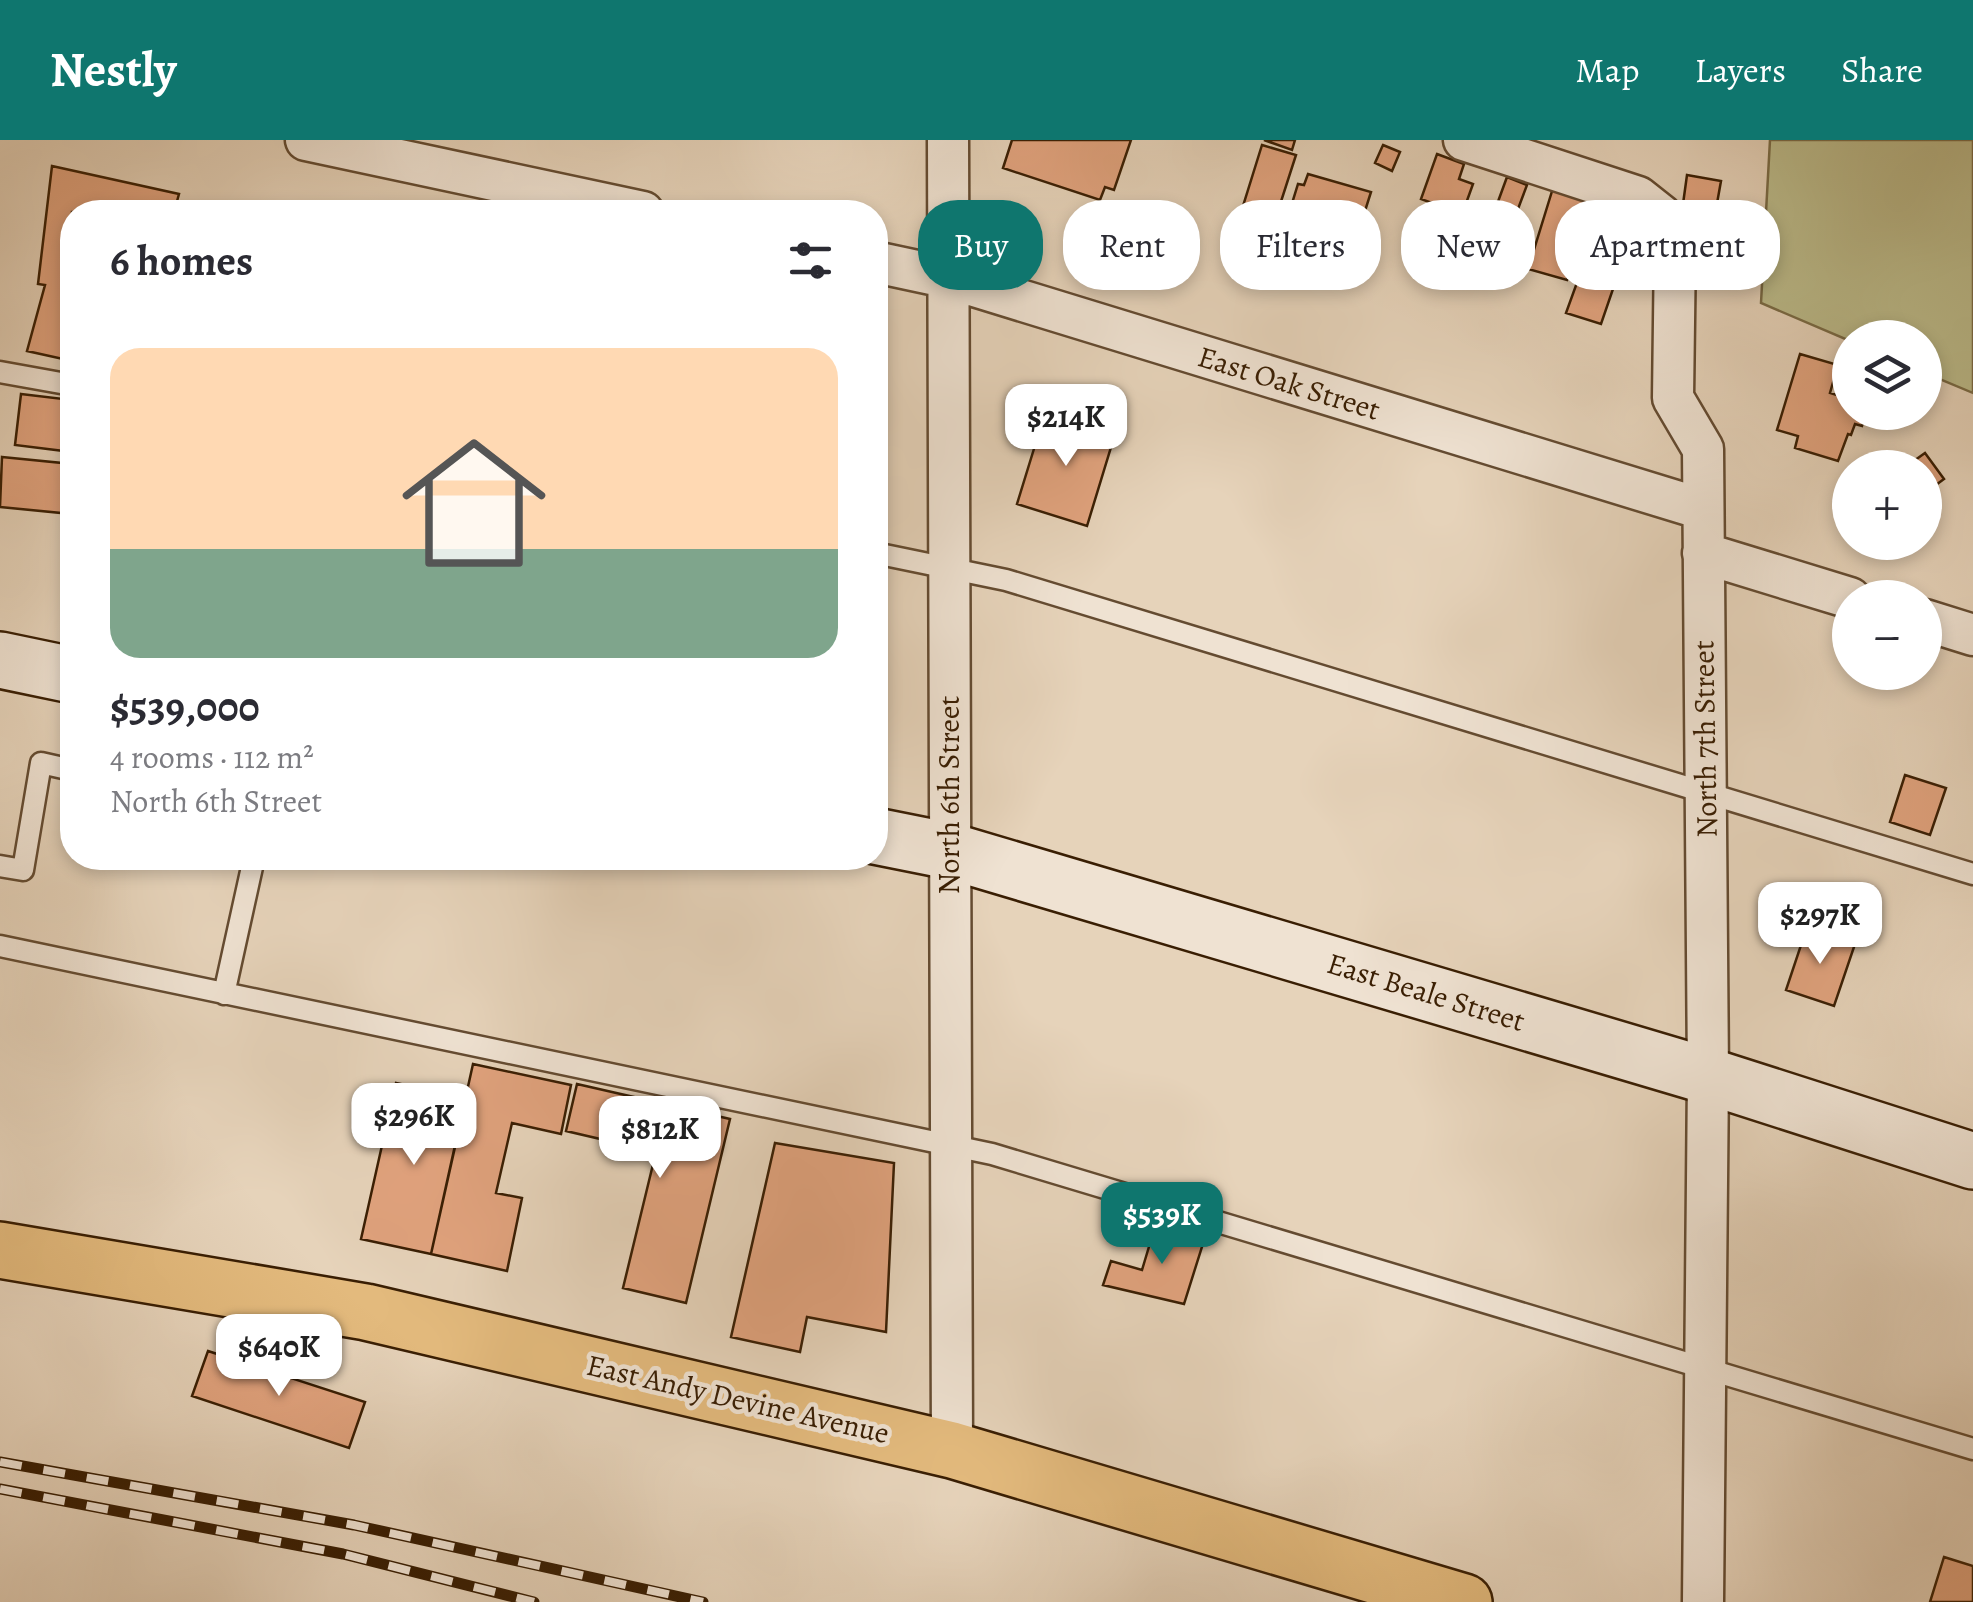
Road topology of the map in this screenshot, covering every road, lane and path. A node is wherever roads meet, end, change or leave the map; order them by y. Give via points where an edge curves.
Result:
1 (306, 140) edge
2 (948, 140) edge
3 (1464, 140) edge
4 (587, 200) edge
5 (947, 200) edge
6 (888, 265) edge
7 (918, 272) edge
8 (945, 290) edge
9 (984, 290) edge
10 (0, 372) edge
11 (60, 382) edge
12 (1702, 509) junction
13 (1703, 553) junction
14 (888, 556) edge
15 (948, 568) junction
16 (1832, 592) edge
17 (1942, 625) edge
18 (1973, 635) edge
19 (0, 660) edge
20 (60, 672) edge
21 (60, 768) edge
22 (1705, 790) junction
23 (888, 839) edge
24 (950, 851) junction
25 (0, 866) edge
26 (251, 870) edge
27 (1973, 874) edge
28 (0, 946) edge
29 (224, 994) junction
30 (1708, 1076) junction
31 (950, 1147) junction
32 (1973, 1161) edge
33 (0, 1250) edge
34 (1705, 1367) junction
35 (1973, 1448) edge
36 (952, 1450) junction
37 (1464, 1602) edge
38 (1703, 1602) edge

1 - 4 street
2 - 5 street, North 6th Street
3 - 12 street, North 7th Street via 1638,198 1662,216 1675,246 1673,398 1703,449
6 - 7 street, East Oak Street
8 - 15 street, North 6th Street
9 - 12 street, East Oak Street
10 - 11 lane
12 - 13 street, North 7th Street
13 - 16 street
13 - 22 street, North 7th Street
14 - 15 lane
15 - 22 lane
15 - 24 street, North 6th Street
17 - 18 street
19 - 20 main road
21 - 25 lane via 41,764 23,870
22 - 27 lane
22 - 30 street, North 7th Street
23 - 24 main road, East Beale Street
24 - 30 main road, East Beale Street
24 - 31 street, North 6th Street
26 - 29 lane
28 - 29 lane
29 - 31 lane
30 - 32 main road, East Beale Street
30 - 34 street, North 7th Street
31 - 34 lane via 992,1154
31 - 36 street, North 6th Street
33 - 36 main road, East Andy Devine Avenue via 366,1312
34 - 35 lane
34 - 38 street, North 7th Street
36 - 37 main road, East Andy Devine Avenue

